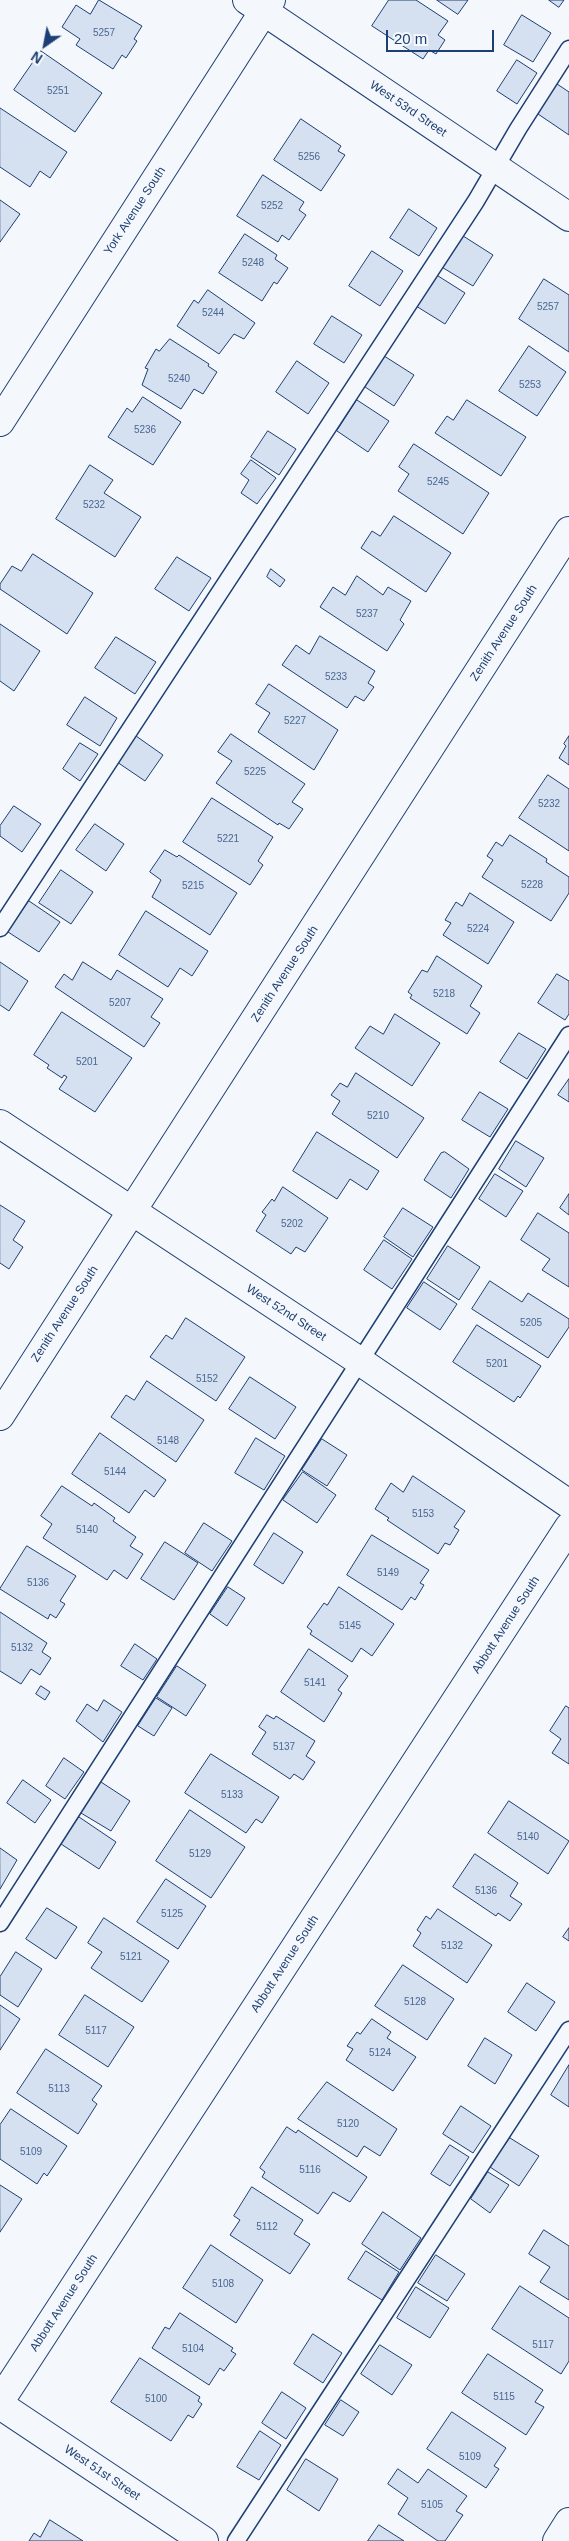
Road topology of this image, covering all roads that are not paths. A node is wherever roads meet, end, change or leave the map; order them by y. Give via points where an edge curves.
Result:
1 (261, 4) edge
2 (569, 49) edge
3 (496, 169) junction
4 (569, 217) edge
5 (0, 422) edge
6 (569, 531) edge
7 (0, 928) edge
8 (569, 1036) edge
9 (0, 1124) edge
10 (131, 1212) junction
11 (361, 1362) junction
12 (0, 1416) edge
13 (569, 1504) edge
14 (569, 1526) edge
15 (0, 1923) edge
16 (569, 2030) edge
17 (0, 2401) edge
18 (0, 2405) edge
19 (569, 2522) edge
20 (204, 2541) edge
21 (236, 2541) edge
22 (557, 2541) edge

1 - 3 street, West 53rd Street
1 - 5 street, York Avenue South
2 - 3 lane
3 - 4 street, West 53rd Street
3 - 7 lane
6 - 10 street, Zenith Avenue South
8 - 11 lane
9 - 10 street, West 52nd Street
10 - 11 street, West 52nd Street
10 - 12 street, Zenith Avenue South
11 - 13 street, West 52nd Street
11 - 15 lane
14 - 17 street, Abbott Avenue South
16 - 21 lane
18 - 20 street, West 51st Street
19 - 22 street

